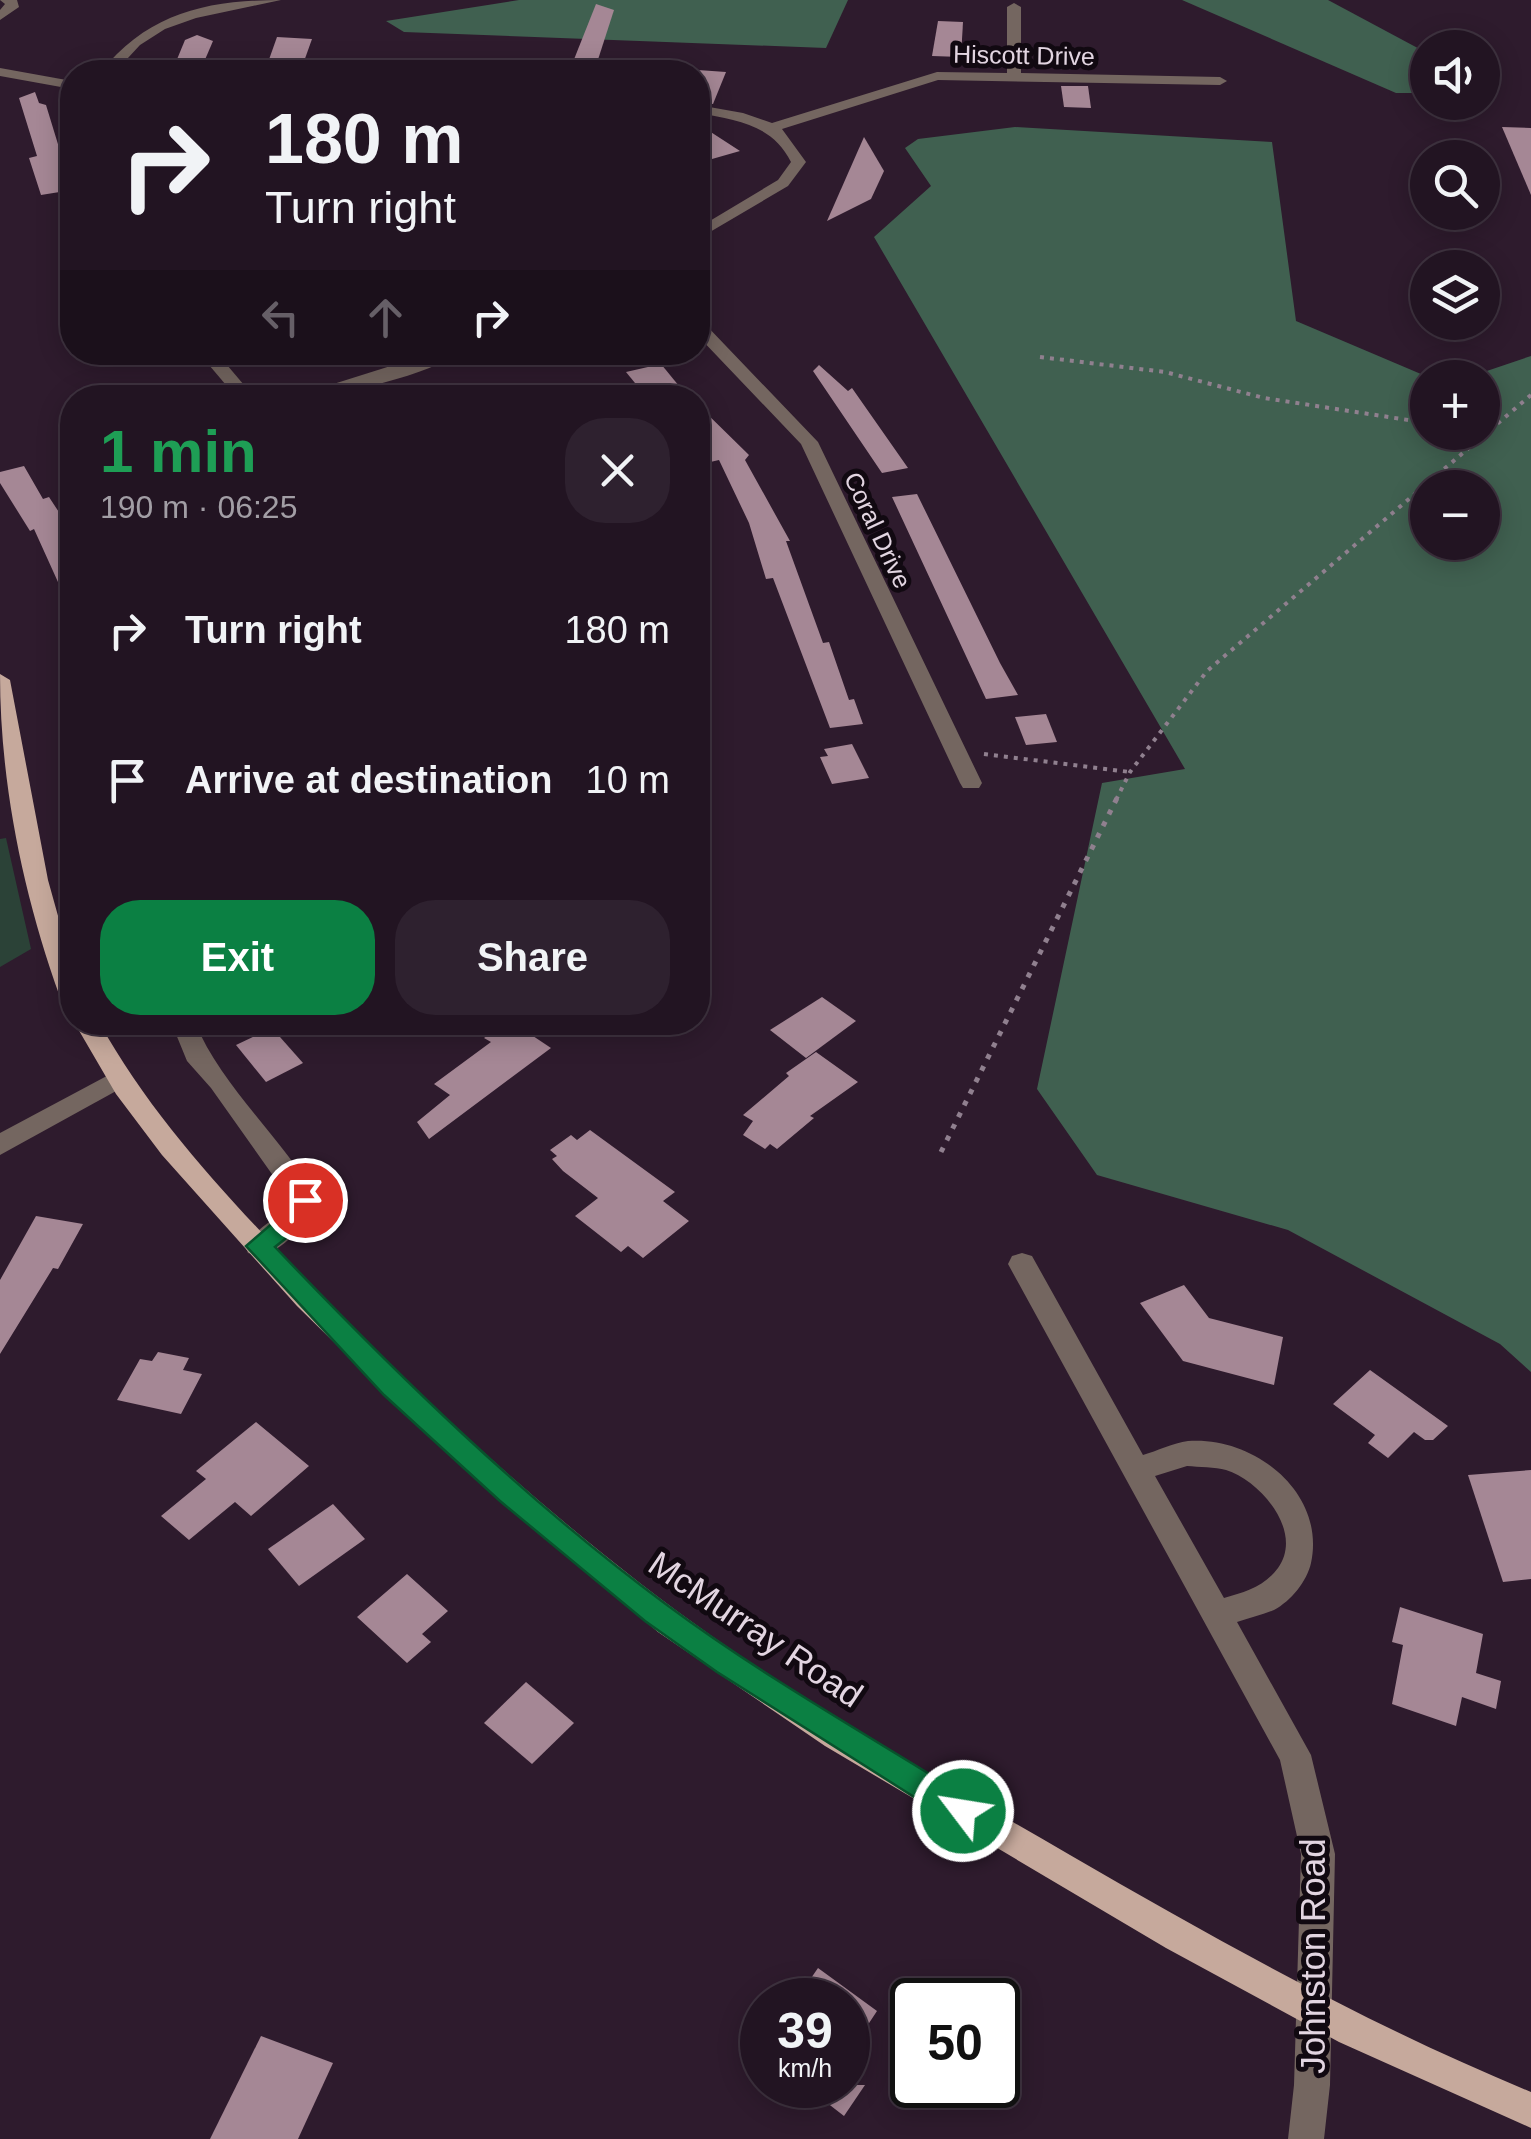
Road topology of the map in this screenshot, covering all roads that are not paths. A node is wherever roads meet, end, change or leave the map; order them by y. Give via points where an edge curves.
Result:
1 (3, 0) edge
2 (274, 0) edge
3 (1014, 8) dead end
4 (0, 16) edge
5 (119, 60) edge
6 (0, 72) edge
7 (1014, 75) junction
8 (1220, 82) dead end
9 (60, 83) edge
10 (710, 113) edge
11 (775, 127) junction
12 (710, 227) edge
13 (710, 340) edge
14 (217, 365) edge
15 (419, 365) edge
16 (235, 385) edge
17 (346, 385) edge
18 (0, 680) edge
19 (971, 783) dead end
20 (60, 955) edge
21 (93, 1035) edge
22 (189, 1035) edge
23 (118, 1079) junction
24 (0, 1145) edge
25 (258, 1246) junction
26 (1022, 1264) dead end
27 (1138, 1469) junction
28 (1217, 1614) junction
29 (1312, 2009) junction
30 (1531, 2110) edge
31 (1306, 2139) edge

1 - 4 street via 12,7
2 - 5 street via 163,24
3 - 7 street
6 - 9 street
7 - 8 street, Hiscott Drive
7 - 11 street, Hiscott Drive via 937,76
10 - 11 street
11 - 12 street via 799,162 783,183
13 - 19 street, Coral Drive via 808,442
14 - 16 street
15 - 17 street
18 - 20 main road via 30,851
21 - 23 main road, McMurray Road
22 - 25 street via 196,1056 305,1200 290,1222
23 - 24 street
23 - 25 main road, McMurray Road
25 - 29 main road, McMurray Road via 407,1400 680,1631 963,1811
26 - 27 street, Johnston Road
27 - 28 street, Johnston Road
27 - 28 street via 1194,1451 1226,1456 1269,1480 1297,1517 1302,1546 1295,1573 1277,1596 1250,1610
28 - 29 street, Johnston Road via 1295,1756 1309,1802 1318,1869
29 - 30 main road, McMurray Road
29 - 31 street, Johnston Road

